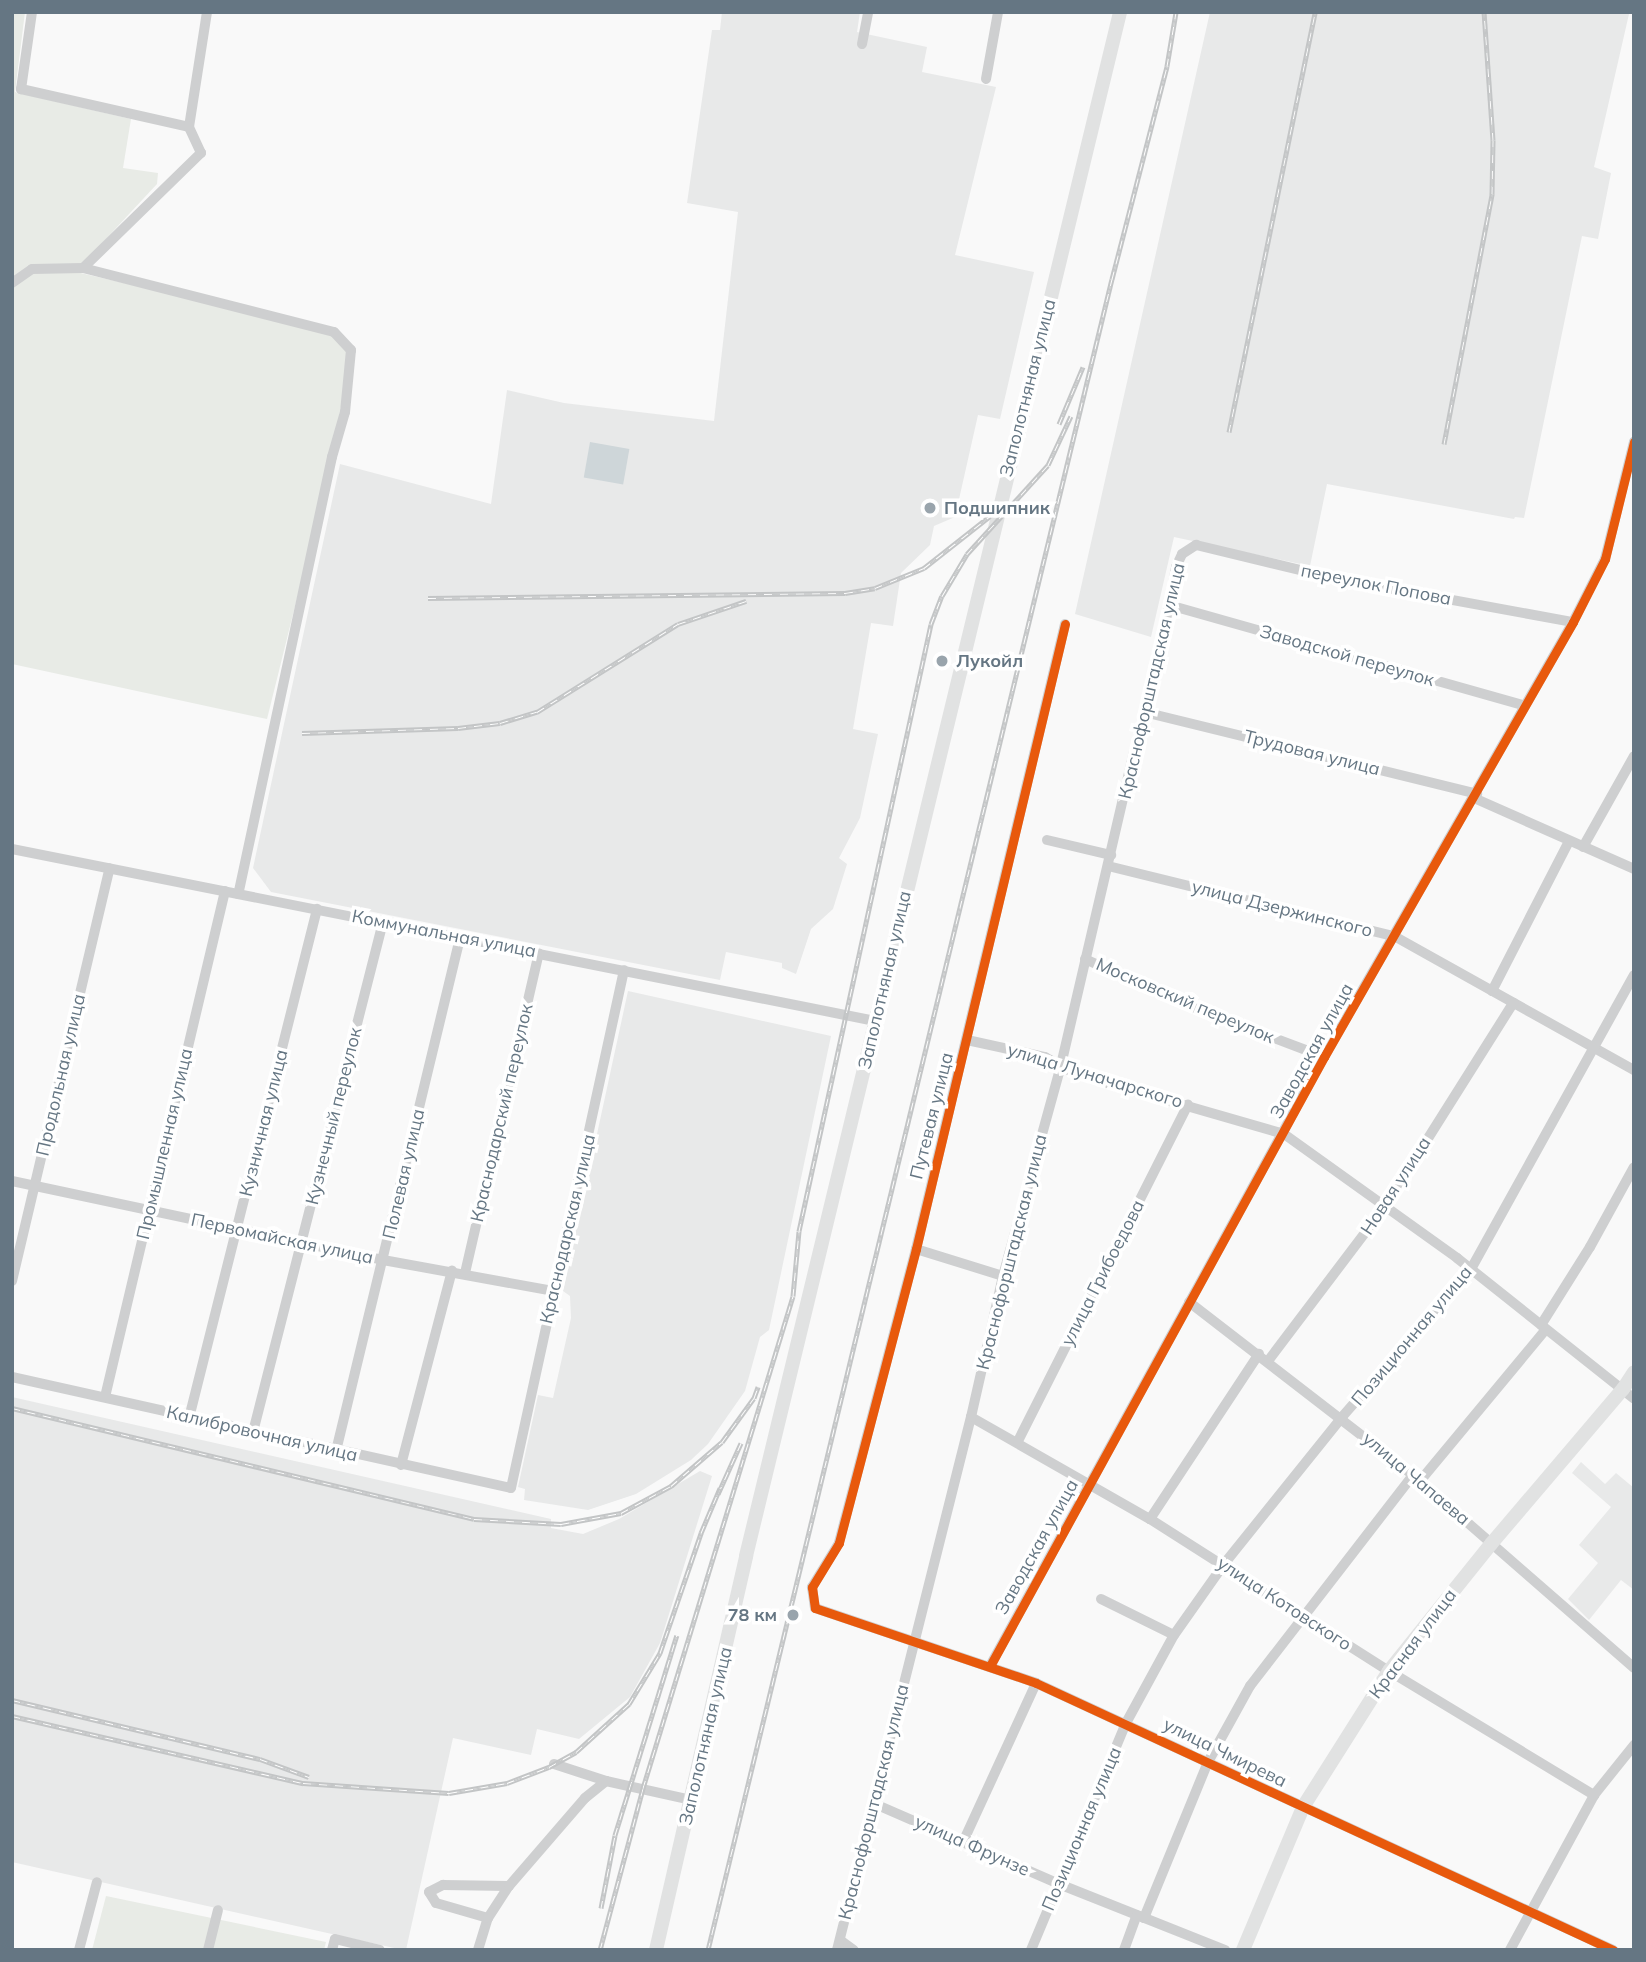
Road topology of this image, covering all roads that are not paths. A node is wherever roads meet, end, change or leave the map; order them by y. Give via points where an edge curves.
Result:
1 (32, 12) edge
2 (207, 12) edge
3 (868, 12) edge
4 (998, 12) edge
5 (1120, 12) edge
6 (862, 44) dead end
7 (986, 79) dead end
8 (189, 127) junction
9 (83, 268) junction
10 (12, 283) edge
11 (1634, 442) edge
12 (1620, 504) junction
13 (1634, 505) edge
14 (1182, 554) joint
15 (1168, 605) junction
16 (1573, 622) junction
17 (1065, 624) dead end
18 (1525, 706) junction
19 (1148, 713) junction
20 (1634, 756) edge
21 (1476, 796) junction
22 (1047, 840) dead end
23 (1569, 841) junction
24 (1583, 847) junction
25 (12, 849) edge
26 (1110, 861) junction
27 (110, 868) junction
28 (1634, 869) edge
29 (225, 891) junction
30 (238, 894) junction
31 (317, 909) junction
32 (383, 922) junction
33 (1394, 936) junction
34 (460, 938) junction
35 (539, 953) junction
36 (1085, 959) junction
37 (624, 970) junction
38 (1634, 975) edge
39 (1492, 991) junction
40 (1513, 1003) junction
41 (876, 1021) junction
42 (967, 1040) junction
43 (1591, 1047) junction
44 (1324, 1058) junction
45 (1061, 1065) junction
46 (1634, 1070) edge
47 (1188, 1105) junction
48 (1284, 1134) junction
49 (1634, 1167) edge
50 (12, 1181) edge
51 (36, 1186) junction
52 (1386, 1205) junction
53 (148, 1213) junction
54 (237, 1227) junction
55 (301, 1242) junction
56 (916, 1249) junction
57 (383, 1260) junction
58 (1471, 1269) junction
59 (452, 1271) junction
60 (465, 1273) junction
61 (1003, 1276) junction
62 (12, 1282) edge
63 (554, 1291) junction
64 (1189, 1302) junction
65 (1543, 1327) junction
66 (1264, 1357) junction
67 (1634, 1372) edge
68 (12, 1377) edge
69 (1628, 1394) edge
70 (105, 1397) junction
71 (971, 1417) junction
72 (1342, 1417) junction
73 (189, 1418) junction
74 (253, 1432) junction
75 (1018, 1441) junction
76 (336, 1451) junction
77 (401, 1465) junction
78 (1417, 1478) junction
79 (1089, 1483) junction
80 (511, 1488) joint
81 (1150, 1519) junction
82 (1491, 1544) junction
83 (1224, 1564) junction
84 (1101, 1599) dead end
85 (815, 1608) joint
86 (1301, 1616) junction
87 (1174, 1636) junction
88 (913, 1643) junction
89 (990, 1666) junction
90 (1634, 1668) edge
91 (1389, 1671) junction
92 (1036, 1684) junction
93 (1126, 1723) junction
94 (1634, 1745) edge
95 (1208, 1762) junction
96 (554, 1765) dead end
97 (606, 1782) junction
98 (1594, 1795) junction
99 (692, 1800) junction
100 (875, 1804) junction
101 (1303, 1807) junction
102 (963, 1842) junction
103 (97, 1882) dead end
104 (1059, 1884) junction
105 (509, 1886) junction
106 (218, 1910) dead end
107 (1529, 1911) junction
108 (1140, 1916) junction
109 (488, 1918) junction
110 (839, 1945) edge
111 (375, 1948) edge
112 (79, 1950) edge
113 (208, 1950) edge
114 (332, 1950) edge
115 (478, 1950) edge
116 (656, 1950) edge
117 (854, 1950) edge
118 (1031, 1950) edge
119 (1124, 1950) edge
120 (1225, 1950) edge
121 (1243, 1950) edge
122 (1510, 1950) edge
123 (1613, 1950) edge

1 - 8 street via 21,89
2 - 8 street
3 - 6 street
4 - 7 street
5 - 41 main road, Заполотняная улица
8 - 9 street via 201,153
9 - 10 street via 32,269
9 - 30 street via 334,332 351,350 345,412
11 - 12 street, Заводская улица
12 - 13 street
12 - 16 street, Заводская улица via 1605,559
14 - 15 street, Краснофорштадская улица
14 - 16 street, переулок Попова via 1196,545 1338,579
15 - 18 street, Заводской переулок
15 - 19 street, Краснофорштадская улица
16 - 18 street, Заводская улица
17 - 42 street, Путевая улица
18 - 21 street, Заводская улица
19 - 21 street, Трудовая улица
19 - 26 street, Краснофорштадская улица via 1134,752
20 - 24 street
21 - 23 street, Трудовая улица
21 - 33 street, Заводская улица
22 - 26 street, улица Дзержинского
23 - 24 street, Трудовая улица
23 - 39 street
24 - 28 street, Трудовая улица
25 - 27 street, Коммунальная улица
26 - 33 street, улица Дзержинского
26 - 36 street, Краснофорштадская улица
27 - 29 street, Коммунальная улица
27 - 51 street, Продольная улица
29 - 30 street, Коммунальная улица
29 - 53 street, Промышленная улица
30 - 31 street, Коммунальная улица
31 - 32 street, Коммунальная улица
31 - 54 street, Кузничная улица
32 - 34 street, Коммунальная улица
32 - 55 street, Кузнечный переулок
33 - 39 street, улица Дзержинского
33 - 44 street, Заводская улица
34 - 35 street, Коммунальная улица
34 - 57 street, Полевая улица
35 - 37 street, Коммунальная улица
35 - 60 street, Краснодарский переулок
36 - 44 street, Московский переулок via 1184,1004
36 - 45 street, Краснофорштадская улица
37 - 41 street, Коммунальная улица
37 - 63 street, Краснодарская улица
38 - 43 street, Позиционная улица
39 - 40 street, улица Дзержинского
40 - 43 street, улица Дзержинского
40 - 52 street, Новая улица
41 - 99 main road, Заполотняная улица via 746,1556
42 - 45 street, улица Луначарского via 1045,1057
42 - 56 street, Путевая улица
43 - 46 street, улица Дзержинского
43 - 58 street, Позиционная улица
44 - 48 street, Заводская улица
45 - 47 street, улица Луначарского via 1076,1074
45 - 61 street, Краснофорштадская улица
47 - 48 street, улица Луначарского
47 - 75 street, улица Грибоедова
48 - 52 street, улица Луначарского
48 - 64 street, Заводская улица
49 - 65 street
50 - 51 street, Первомайская улица
51 - 53 street, Первомайская улица
51 - 62 street, Продольная улица
52 - 58 street, улица Луначарского
52 - 66 street, Новая улица
53 - 54 street, Первомайская улица
53 - 70 street, Промышленная улица
54 - 55 street, Первомайская улица
54 - 73 street, Кузничная улица
55 - 57 street, Первомайская улица
55 - 74 street, Кузнечный переулок
56 - 61 street
56 - 85 street, Путевая улица via 839,1543 812,1587
57 - 59 street, Первомайская улица
57 - 76 street, Полевая улица
58 - 65 street, улица Луначарского
58 - 72 street, Позиционная улица
59 - 60 street, Первомайская улица
59 - 77 street
60 - 63 street, Первомайская улица
61 - 71 street, Краснофорштадская улица
63 - 80 street, Краснодарская улица
64 - 66 street, улица Чапаева
64 - 79 street, Заводская улица
65 - 69 street, улица Луначарского
65 - 78 street
66 - 72 street, улица Чапаева
66 - 81 street, Новая улица
67 - 69 main road, Красная улица
68 - 70 street, Калибровочная улица
69 - 82 main road, Красная улица
70 - 73 street, Калибровочная улица
71 - 75 street, улица Котовского
71 - 88 street, Краснофорштадская улица
72 - 78 street, улица Чапаева
72 - 83 street, Позиционная улица
73 - 74 street, Калибровочная улица
74 - 76 street, Калибровочная улица
75 - 79 street, улица Котовского
76 - 77 street, Калибровочная улица
77 - 80 street, Калибровочная улица
78 - 82 street, улица Чапаева
78 - 86 street
79 - 81 street, улица Котовского
79 - 89 street, Заводская улица
81 - 83 street, улица Котовского
82 - 90 street, улица Чапаева
82 - 91 main road, Красная улица
83 - 86 street, улица Котовского
83 - 87 street, Позиционная улица
84 - 87 street
85 - 88 street, улица Чмирева
86 - 91 street, улица Котовского
86 - 95 street via 1250,1686
87 - 93 street, Позиционная улица
88 - 89 street, улица Чмирева
88 - 100 street, Краснофорштадская улица
89 - 92 street, улица Чмирева
91 - 98 street, улица Котовского
91 - 101 main road, Красная улица
92 - 93 street, улица Чмирева
92 - 102 street
93 - 95 street, улица Чмирева
93 - 104 street, Позиционная улица
94 - 98 street
95 - 101 street, улица Чмирева
95 - 108 street
96 - 97 street
97 - 99 street
97 - 105 street via 585,1798
98 - 107 street
99 - 116 main road, Заполотняная улица
100 - 102 street, улица Фрунзе
100 - 110 street, Краснофорштадская улица
101 - 107 street, улица Чмирева
101 - 121 main road, Красная улица
102 - 104 street, улица Фрунзе
103 - 112 street
104 - 108 street, улица Фрунзе
104 - 118 street, Позиционная улица
105 - 109 street
105 - 109 street via 443,1885 429,1892 436,1903
106 - 113 street
107 - 122 street
107 - 123 street, улица Чмирева
108 - 119 street
108 - 120 street, улица Фрунзе
109 - 115 street
110 - 117 street
111 - 114 street via 335,1939

